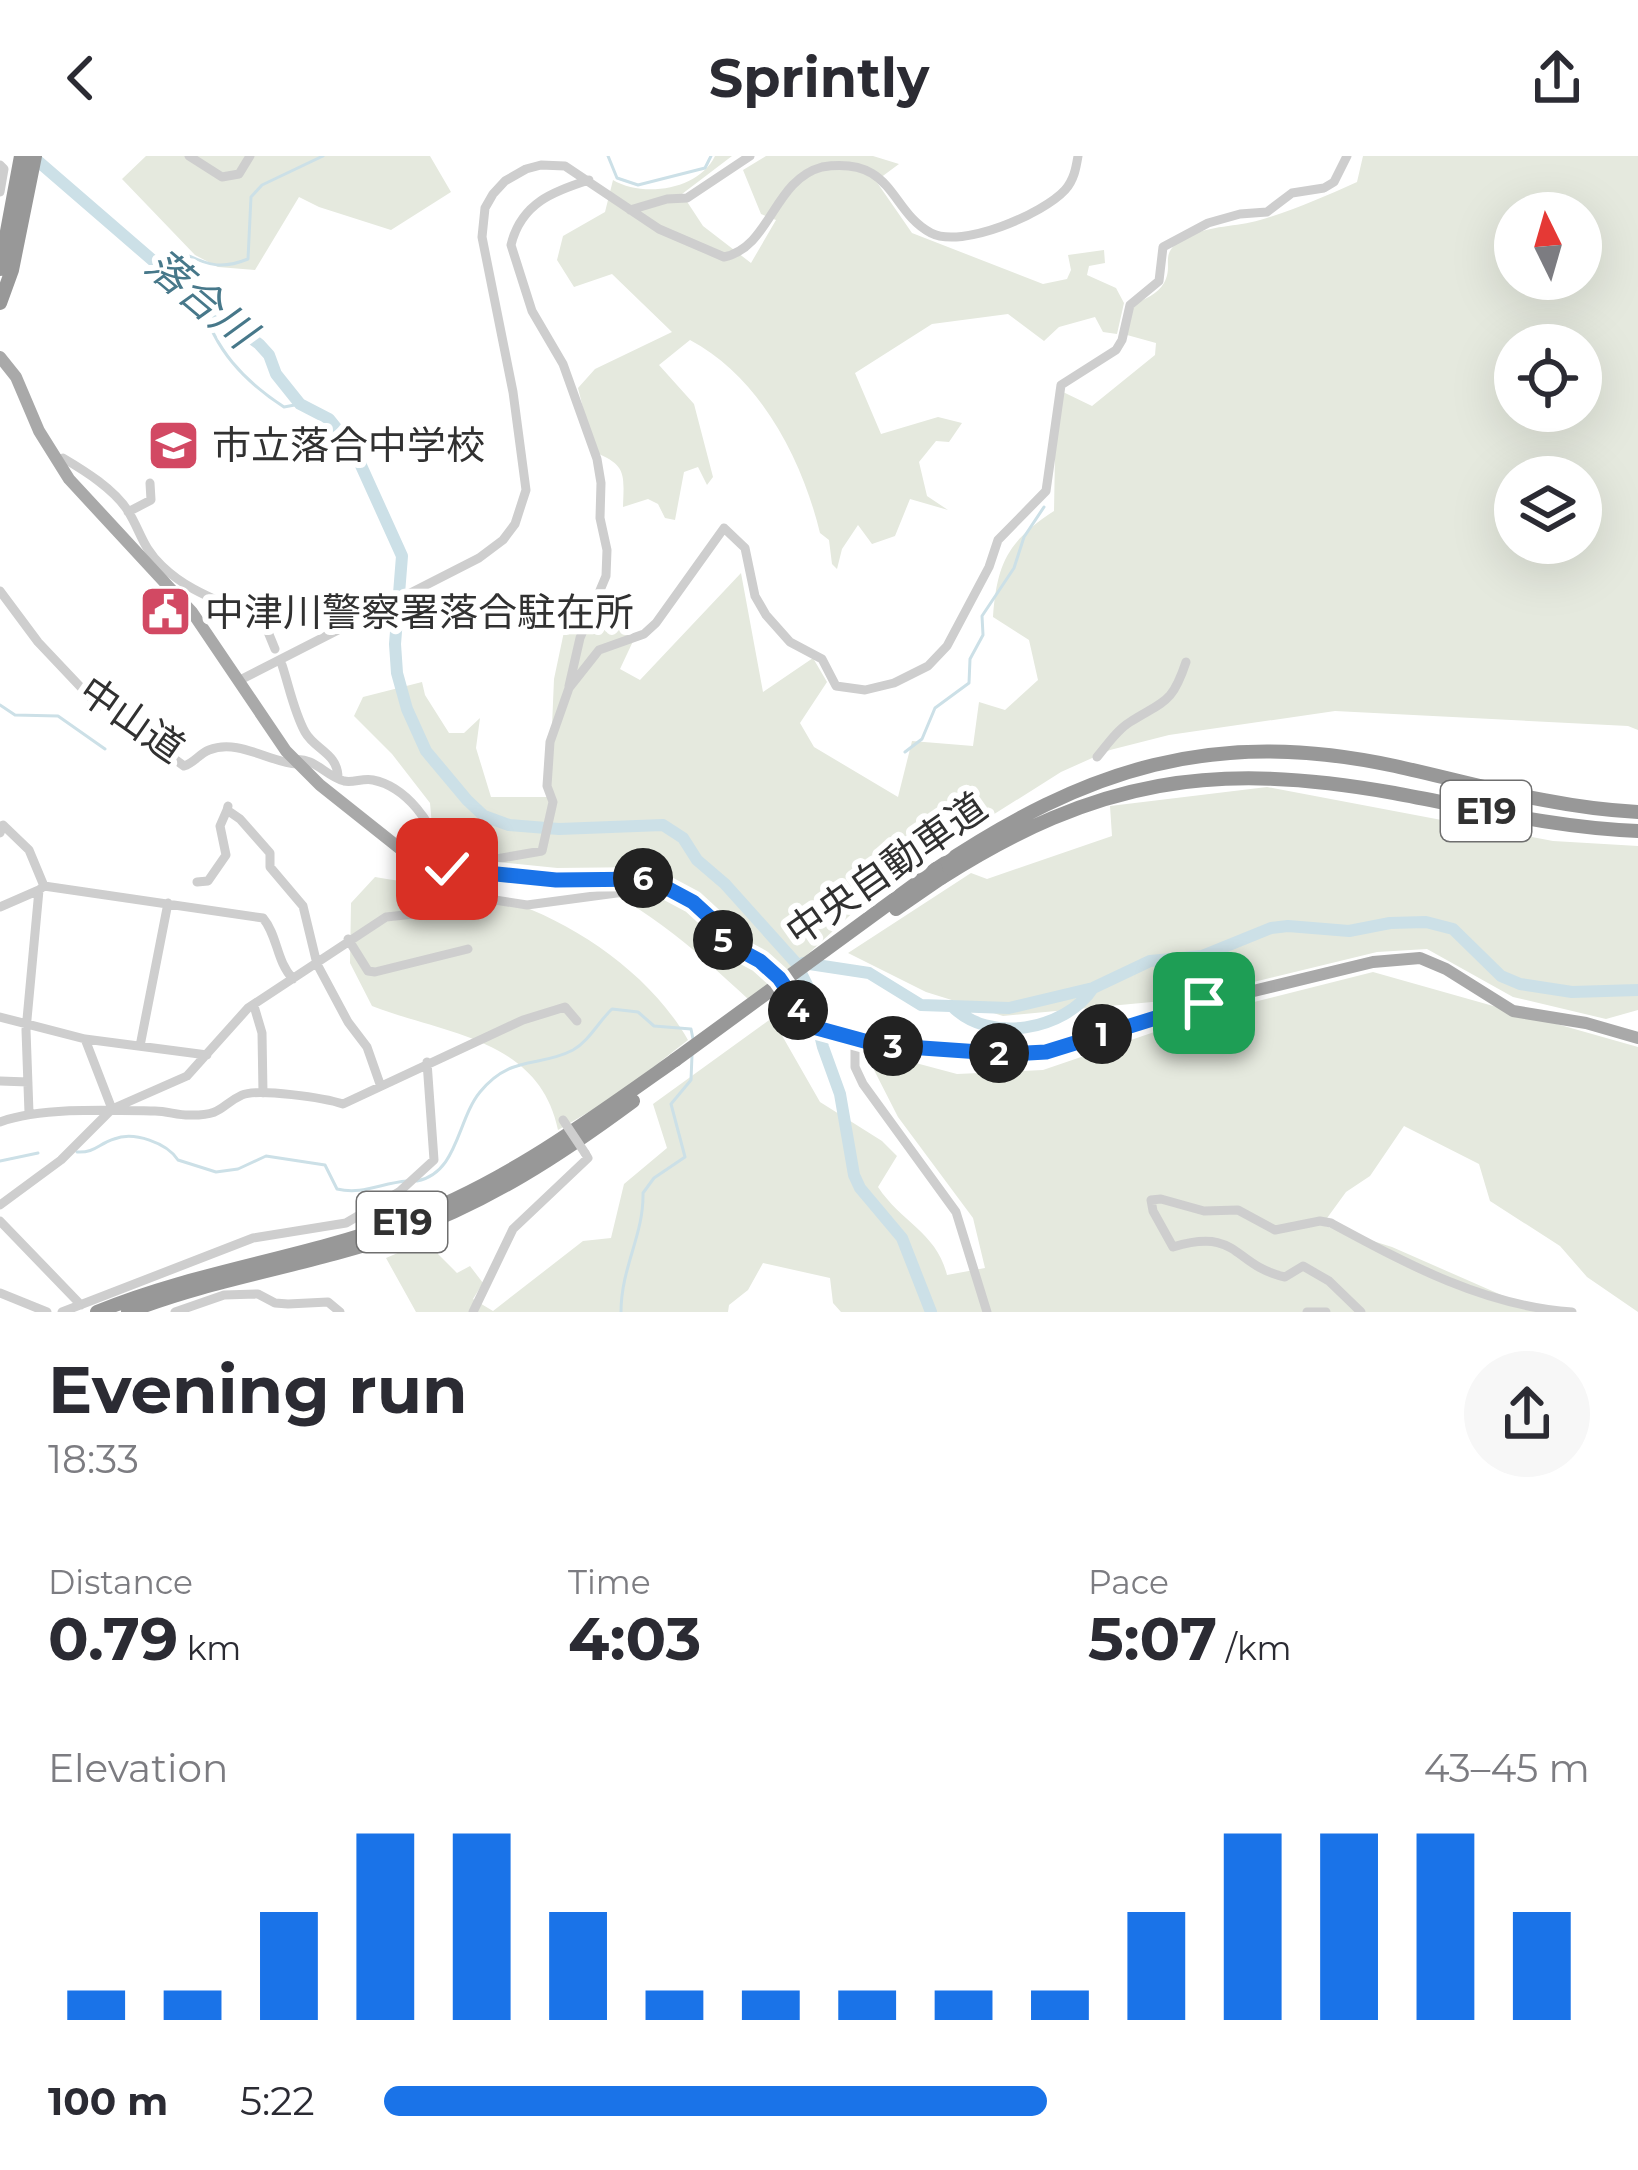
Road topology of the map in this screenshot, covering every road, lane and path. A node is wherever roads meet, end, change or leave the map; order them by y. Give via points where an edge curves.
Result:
1 (35, 156) edge
2 (189, 156) edge
3 (250, 156) edge
4 (750, 156) edge
5 (1078, 156) edge
6 (1347, 156) edge
7 (0, 165) edge
8 (23, 169) edge
9 (589, 180) junction
10 (0, 191) edge
11 (630, 210) junction
12 (0, 269) edge
13 (0, 303) edge
14 (0, 356) edge
15 (56, 460) junction
16 (149, 483) dead end
17 (128, 512) junction
18 (0, 592) edge
19 (275, 649) dead end
20 (1186, 662) dead end
21 (282, 665) dead end
22 (240, 680) junction
23 (569, 688) junction
24 (1097, 757) dead end
25 (295, 762) junction
26 (338, 778) junction
27 (1638, 812) edge
28 (1638, 831) edge
29 (0, 833) edge
30 (939, 873) junction
31 (650, 879) junction
32 (197, 882) dead end
33 (41, 888) junction
34 (168, 903) junction
35 (0, 907) edge
36 (348, 939) junction
37 (468, 950) dead end
38 (317, 964) junction
39 (293, 979) junction
40 (254, 1006) junction
41 (0, 1017) edge
42 (577, 1021) dead end
43 (27, 1023) junction
44 (1638, 1037) edge
45 (86, 1039) junction
46 (855, 1040) junction
47 (140, 1046) junction
48 (208, 1055) junction
49 (427, 1062) junction
50 (677, 1062) junction
51 (0, 1081) edge
52 (28, 1082) junction
53 (380, 1084) junction
54 (263, 1093) junction
55 (110, 1111) junction
56 (29, 1113) junction
57 (562, 1120) dead end
58 (0, 1122) edge
59 (0, 1205) edge
60 (0, 1221) edge
61 (0, 1294) edge
62 (81, 1305) junction
63 (44, 1311) edge
64 (62, 1312) edge
65 (97, 1312) edge
66 (128, 1312) edge
67 (175, 1312) edge
68 (340, 1312) edge
69 (472, 1312) edge
70 (987, 1312) edge
71 (1307, 1312) edge
72 (1326, 1312) edge
73 (1361, 1312) edge
74 (1572, 1312) edge

1 - 8 highway
2 - 3 street via 222,177 238,174
4 - 11 street via 688,198
5 - 11 street via 1055,198 960,238 928,232 881,175 846,165 796,181 747,247 730,256 682,241
6 - 23 street via 1334,182 1317,191 1292,193 1267,212 1208,223 1163,247 1159,281 1130,304 1120,345 1061,385 1044,493 998,540 947,646 928,666 865,690 836,686 822,659 790,642 766,615 745,548 724,528 656,622 599,650
7 - 10 street
8 - 12 highway
8 - 13 highway via 12,270
9 - 11 street
9 - 22 street via 557,164 533,166 506,181 485,208 482,237 526,490 503,540
9 - 23 street via 567,184 527,212 511,245 532,311 563,364 601,483 606,576
14 - 15 main road
15 - 17 street via 82,469
15 - 22 main road via 192,612
16 - 17 street via 151,500
17 - 19 street via 164,568 194,592 259,620
18 - 25 street, 中山道 via 90,697 184,766 214,748
20 - 24 street via 1175,694 1130,722
21 - 26 street via 302,727 335,761
22 - 25 main road
23 - 26 street, 中山道 via 550,742 553,805 536,854 447,855 424,815 386,785
25 - 26 street, 中山道
25 - 31 main road via 426,864 556,880
27 - 30 highway, 中央自動車道 / E19 via 1311,754 1243,752 1135,769 1064,793
28 - 30 highway, 中央自動車道 / E19 via 1275,777 1211,778 1102,798
29 - 33 street via 3,825 29,850
30 - 50 highway, 中央自動車道 / E19, bridge
31 - 36 street via 639,890 527,905 482,898 397,913
31 - 46 main road via 693,902 723,941 760,961 818,1030
32 - 38 street via 208,881 226,855 220,826 227,808 271,853 269,867 303,906
33 - 34 street
33 - 35 street
33 - 43 street
34 - 39 street via 263,918
34 - 47 street
36 - 37 street via 375,972
36 - 38 street
38 - 39 street
38 - 53 street
39 - 40 street
40 - 48 street
40 - 54 street
41 - 43 street
42 - 49 street via 565,1007 554,1009
43 - 45 street
43 - 52 street
44 - 46 main road via 1513,1011 1420,958 1204,1003 1046,1052
45 - 47 street
45 - 55 street
46 - 70 street via 863,1084 962,1223
47 - 48 street
48 - 55 street via 187,1076
49 - 53 street
49 - 62 street via 434,1160 409,1182 346,1223 253,1238
50 - 65 highway, 中央自動車道 / E19 via 466,1195 396,1224
50 - 66 highway, 中央自動車道 / E19 via 544,1166 471,1204 358,1247
51 - 52 street
52 - 56 street
53 - 54 street via 343,1104
54 - 55 street via 210,1114
55 - 56 street
55 - 59 street
56 - 58 street
57 - 69 street, bridge via 588,1158 513,1229
60 - 62 street
61 - 63 street
62 - 64 street
67 - 68 street via 224,1295 258,1294 275,1303 328,1302
71 - 72 street
73 - 74 street via 1314,1269 1270,1273 1222,1241 1173,1247 1151,1200 1238,1210 1275,1230 1331,1223 1426,1274 1526,1308

